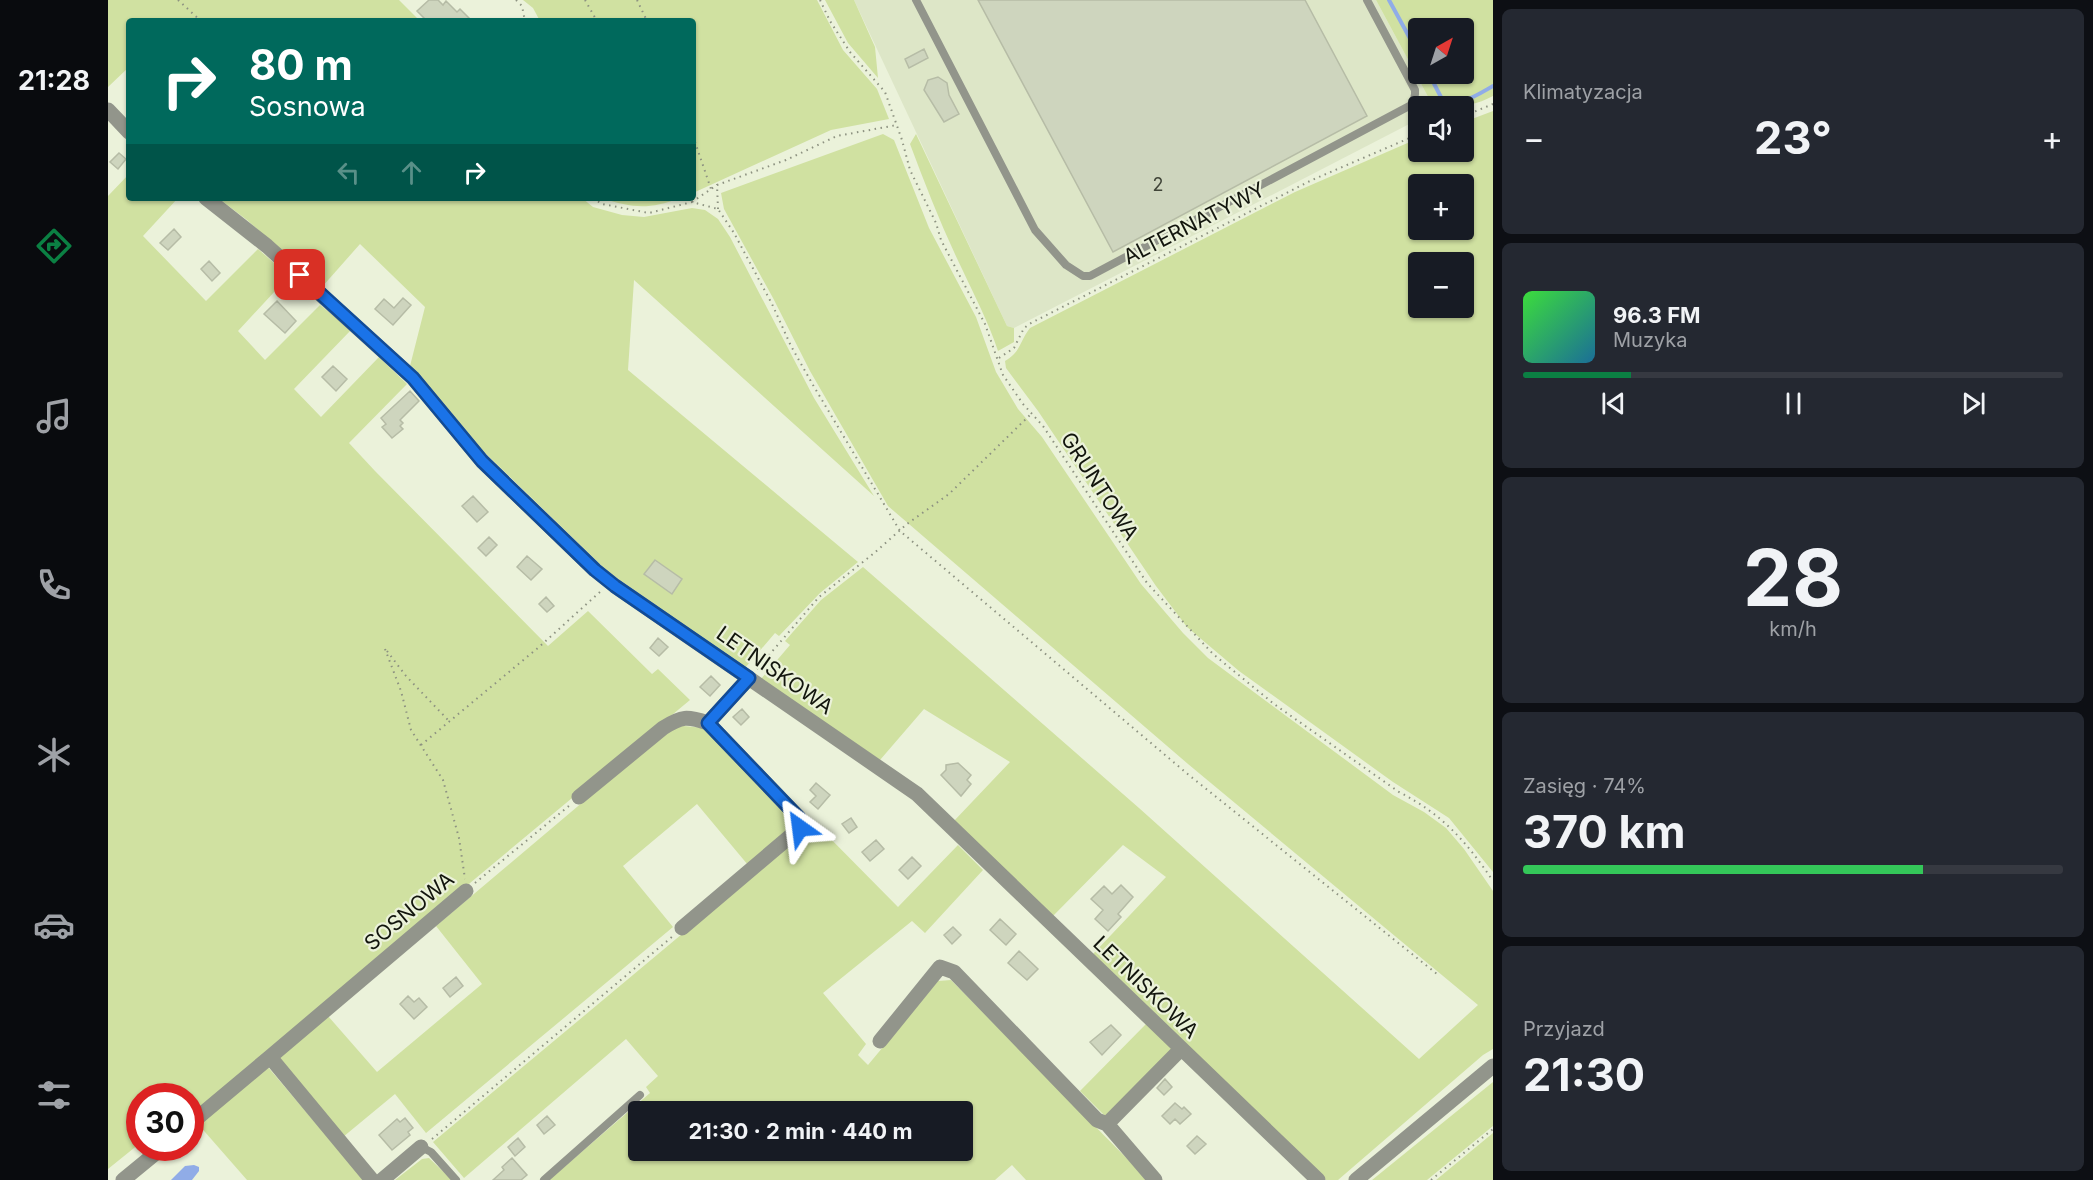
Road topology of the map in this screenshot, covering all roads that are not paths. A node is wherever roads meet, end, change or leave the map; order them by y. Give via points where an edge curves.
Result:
1 (916, 0) edge
2 (1367, 0) edge
3 (108, 110) edge
4 (126, 129) edge
5 (210, 201) edge
6 (749, 678) junction
7 (708, 723) junction
8 (579, 797) road end
9 (466, 891) road end
10 (682, 928) road end
11 (880, 1041) dead end
12 (1181, 1049) junction
13 (270, 1057) junction
14 (1493, 1066) edge
15 (640, 1095) dead end
16 (204, 1112) edge
17 (1107, 1124) junction
18 (421, 1147) joint
19 (146, 1161) edge
20 (123, 1180) edge
21 (372, 1180) edge
22 (382, 1180) edge
23 (456, 1180) edge
24 (544, 1180) edge
25 (1155, 1180) edge
26 (1318, 1180) edge
27 (1356, 1180) edge

1 - 2 lane via 1035,230 1066,265 1090,276 1413,104 1416,94
3 - 4 street
5 - 6 street, LETNISKOWA via 267,246 413,378 482,461 610,582
6 - 7 street
6 - 12 street, LETNISKOWA via 917,794
7 - 8 street via 690,717 677,719
7 - 10 street via 801,824
9 - 13 street, SOSNOWA
11 - 17 street via 940,967 959,975 1097,1120
12 - 17 street
12 - 26 street, LETNISKOWA
13 - 16 street, SOSNOWA
13 - 21 street
14 - 27 street
15 - 24 lane
17 - 25 street
18 - 22 street
18 - 23 lane via 431,1152
19 - 20 street

